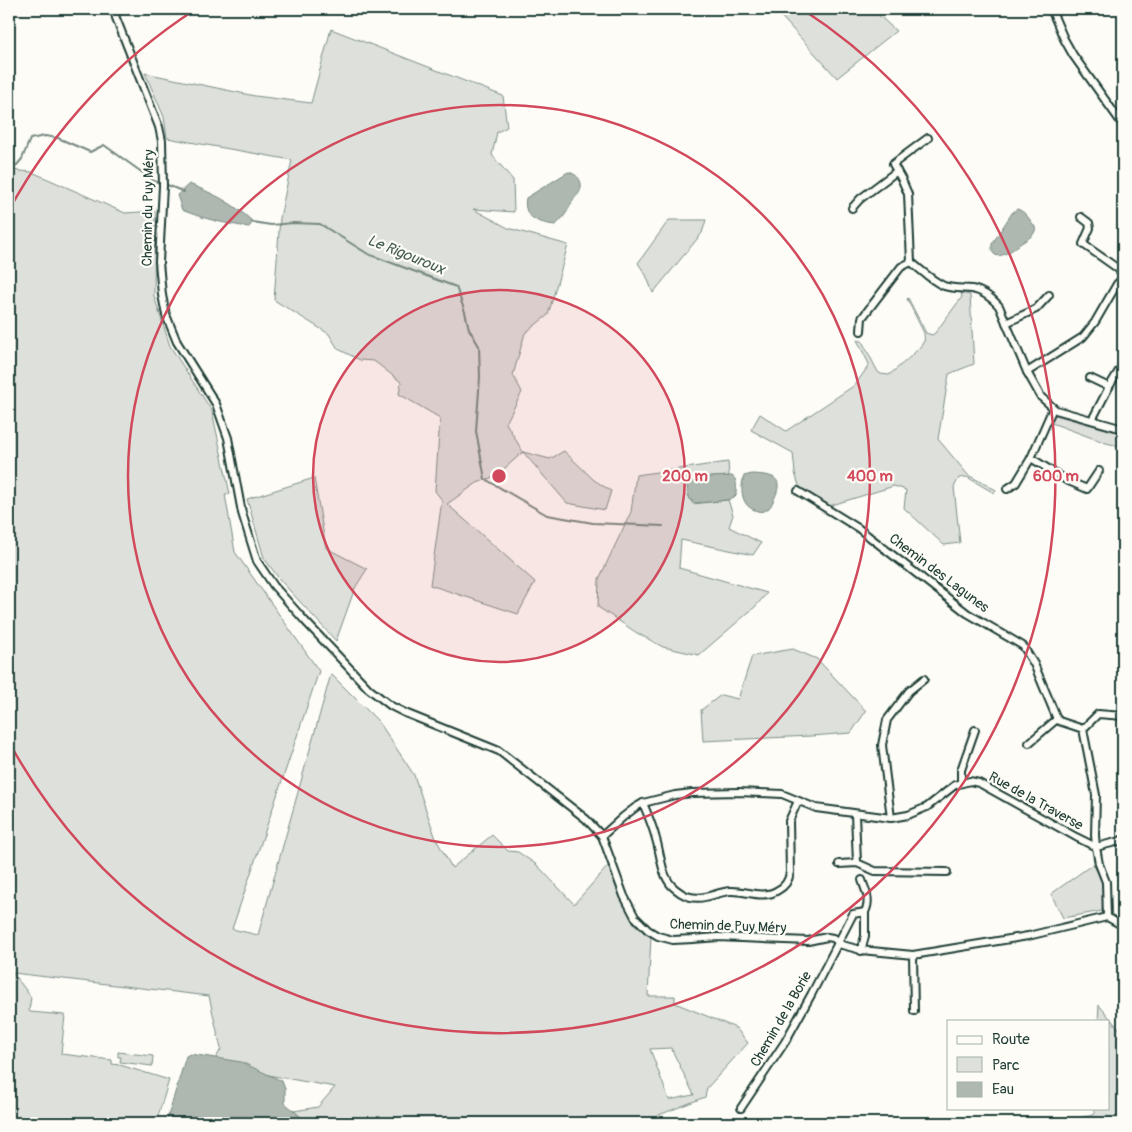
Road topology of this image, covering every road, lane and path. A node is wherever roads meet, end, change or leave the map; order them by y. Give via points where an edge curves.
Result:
1 (114, 9) edge
2 (1051, 9) edge
3 (1123, 125) edge
4 (928, 138) dead end
5 (897, 171) junction
6 (852, 208) dead end
7 (1081, 217) dead end
8 (911, 262) junction
9 (1123, 276) edge
10 (1049, 295) dead end
11 (1006, 323) junction
12 (861, 331) dead end
13 (1123, 364) edge
14 (1027, 372) junction
15 (1090, 378) dead end
16 (1109, 388) junction
17 (1053, 408) junction
18 (1092, 420) junction
19 (1123, 429) edge
20 (1031, 458) junction
21 (1099, 471) dead end
22 (1007, 489) dead end
23 (798, 491) dead end
24 (924, 679) dead end
25 (369, 689) joint
26 (1123, 716) edge
27 (1056, 719) junction
28 (1082, 728) junction
29 (975, 730) dead end
30 (1029, 743) dead end
31 (960, 783) junction
32 (798, 801) junction
33 (643, 803) junction
34 (855, 814) junction
35 (891, 818) junction
36 (602, 836) junction
37 (1123, 839) edge
38 (1096, 847) junction
39 (857, 863) junction
40 (839, 864) dead end
41 (946, 872) dead end
42 (862, 880) dead end
43 (865, 912) junction
44 (1107, 917) junction
45 (1123, 926) edge
46 (840, 942) junction
47 (862, 950) junction
48 (913, 955) junction
49 (914, 1011) dead end
50 (741, 1108) dead end

1 - 25 street, Chemin du Puy Méry via 162,141 159,262 166,315 177,342 219,412 228,438 242,513 258,561 274,586
2 - 3 street via 1073,55
4 - 5 street via 893,164
5 - 6 street
5 - 8 street via 908,194
7 - 9 street via 1090,228 1083,244
8 - 11 street via 944,286 984,294 998,306
8 - 12 street via 901,267 862,318
9 - 14 street via 1083,337
10 - 11 street via 1036,309
11 - 14 street
13 - 16 street
14 - 17 street via 1040,397
15 - 16 street
16 - 18 street
17 - 18 street
17 - 20 street
18 - 19 street
20 - 21 street via 1087,489
20 - 22 street via 1016,484
23 - 27 street, Chemin des Lagunes via 858,528 967,613 1023,646 1034,664
24 - 35 street via 909,691 887,720 882,745
25 - 36 street, Chemin de Puy Méry via 405,713 499,751 586,819
26 - 28 street via 1098,714
27 - 28 street
27 - 30 street
28 - 38 street via 1096,795
29 - 31 street via 961,770
31 - 35 street via 927,807
31 - 38 street, Rue de la Traverse via 979,783
32 - 33 street via 782,794 738,792 692,793
32 - 33 street via 789,821 790,872 785,886 769,895 730,891 701,898 686,896 673,888 665,876
32 - 34 street via 816,808
33 - 36 street
34 - 35 street
34 - 39 street
36 - 46 street, Chemin de Puy Méry via 635,917 658,936 673,940 718,936 808,941 827,936
37 - 38 street
38 - 44 street via 1106,882
39 - 40 street
39 - 41 street via 875,871
42 - 43 street via 869,901
43 - 46 street, Chemin de la Borie via 853,914
43 - 47 street
44 - 45 street
44 - 48 street, Chemin de Puy Méry via 1028,936
46 - 47 street, Chemin de Puy Méry
46 - 50 street, Chemin de la Borie via 785,1042
47 - 48 street, Chemin de Puy Méry
48 - 49 street

